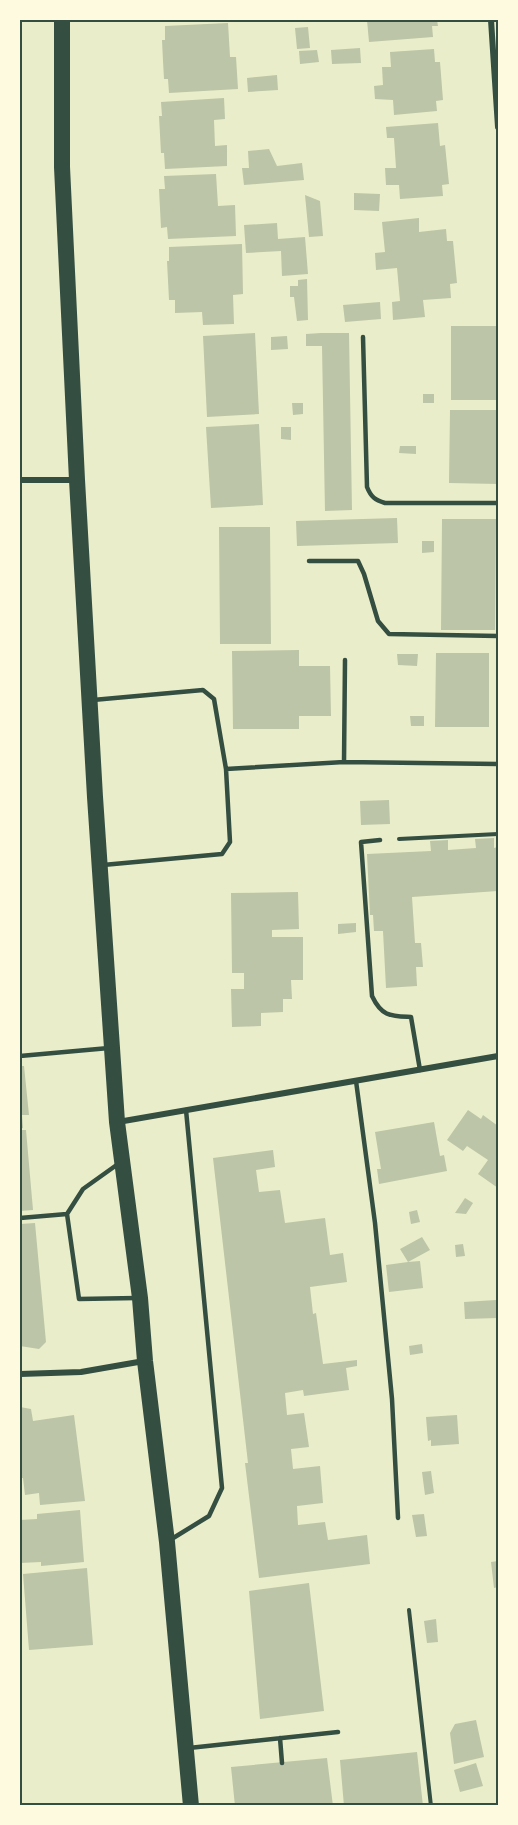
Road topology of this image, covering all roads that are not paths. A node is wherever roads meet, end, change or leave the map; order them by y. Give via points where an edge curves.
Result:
1 (62, 20) edge
2 (491, 20) edge
3 (498, 127) edge
4 (363, 337) dead end
5 (20, 480) edge
6 (77, 480) junction
7 (498, 503) edge
8 (309, 561) dead end
9 (498, 636) edge
10 (345, 660) dead end
11 (90, 700) junction
12 (344, 762) junction
13 (498, 764) edge
14 (226, 769) junction
15 (381, 840) road end
16 (100, 865) junction
17 (112, 1048) junction
18 (20, 1056) edge
19 (498, 1056) edge
20 (420, 1070) junction
21 (356, 1081) junction
22 (186, 1110) junction
23 (117, 1122) junction
24 (122, 1160) junction
25 (67, 1214) junction
26 (20, 1218) edge
27 (140, 1298) junction
28 (145, 1361) junction
29 (20, 1374) edge
30 (398, 1518) dead end
31 (167, 1542) junction
32 (338, 1732) dead end
33 (280, 1738) junction
34 (186, 1748) junction
35 (282, 1763) dead end
36 (192, 1806) edge

1 - 6 highway via 62,167
2 - 3 street
4 - 7 lane via 370,494 385,503
5 - 6 street
6 - 11 highway
8 - 9 lane via 358,561 378,621 389,634
10 - 12 lane
11 - 14 lane via 203,690 214,699
11 - 16 highway
12 - 13 lane
12 - 14 lane
14 - 16 lane via 230,842 222,854
15 - 20 lane via 361,842 372,996 378,1008 389,1016 411,1017
16 - 17 highway
17 - 18 lane
17 - 23 highway
19 - 20 street
20 - 21 street
21 - 22 street
21 - 30 lane via 391,1387
22 - 23 street
22 - 31 lane via 222,1488 208,1516
23 - 24 highway
24 - 25 lane via 83,1189
24 - 27 highway
25 - 26 lane
25 - 27 lane via 79,1299
27 - 28 highway
28 - 29 street via 81,1372
28 - 31 highway
31 - 34 highway
32 - 33 lane
33 - 34 lane
33 - 35 lane
34 - 36 highway

